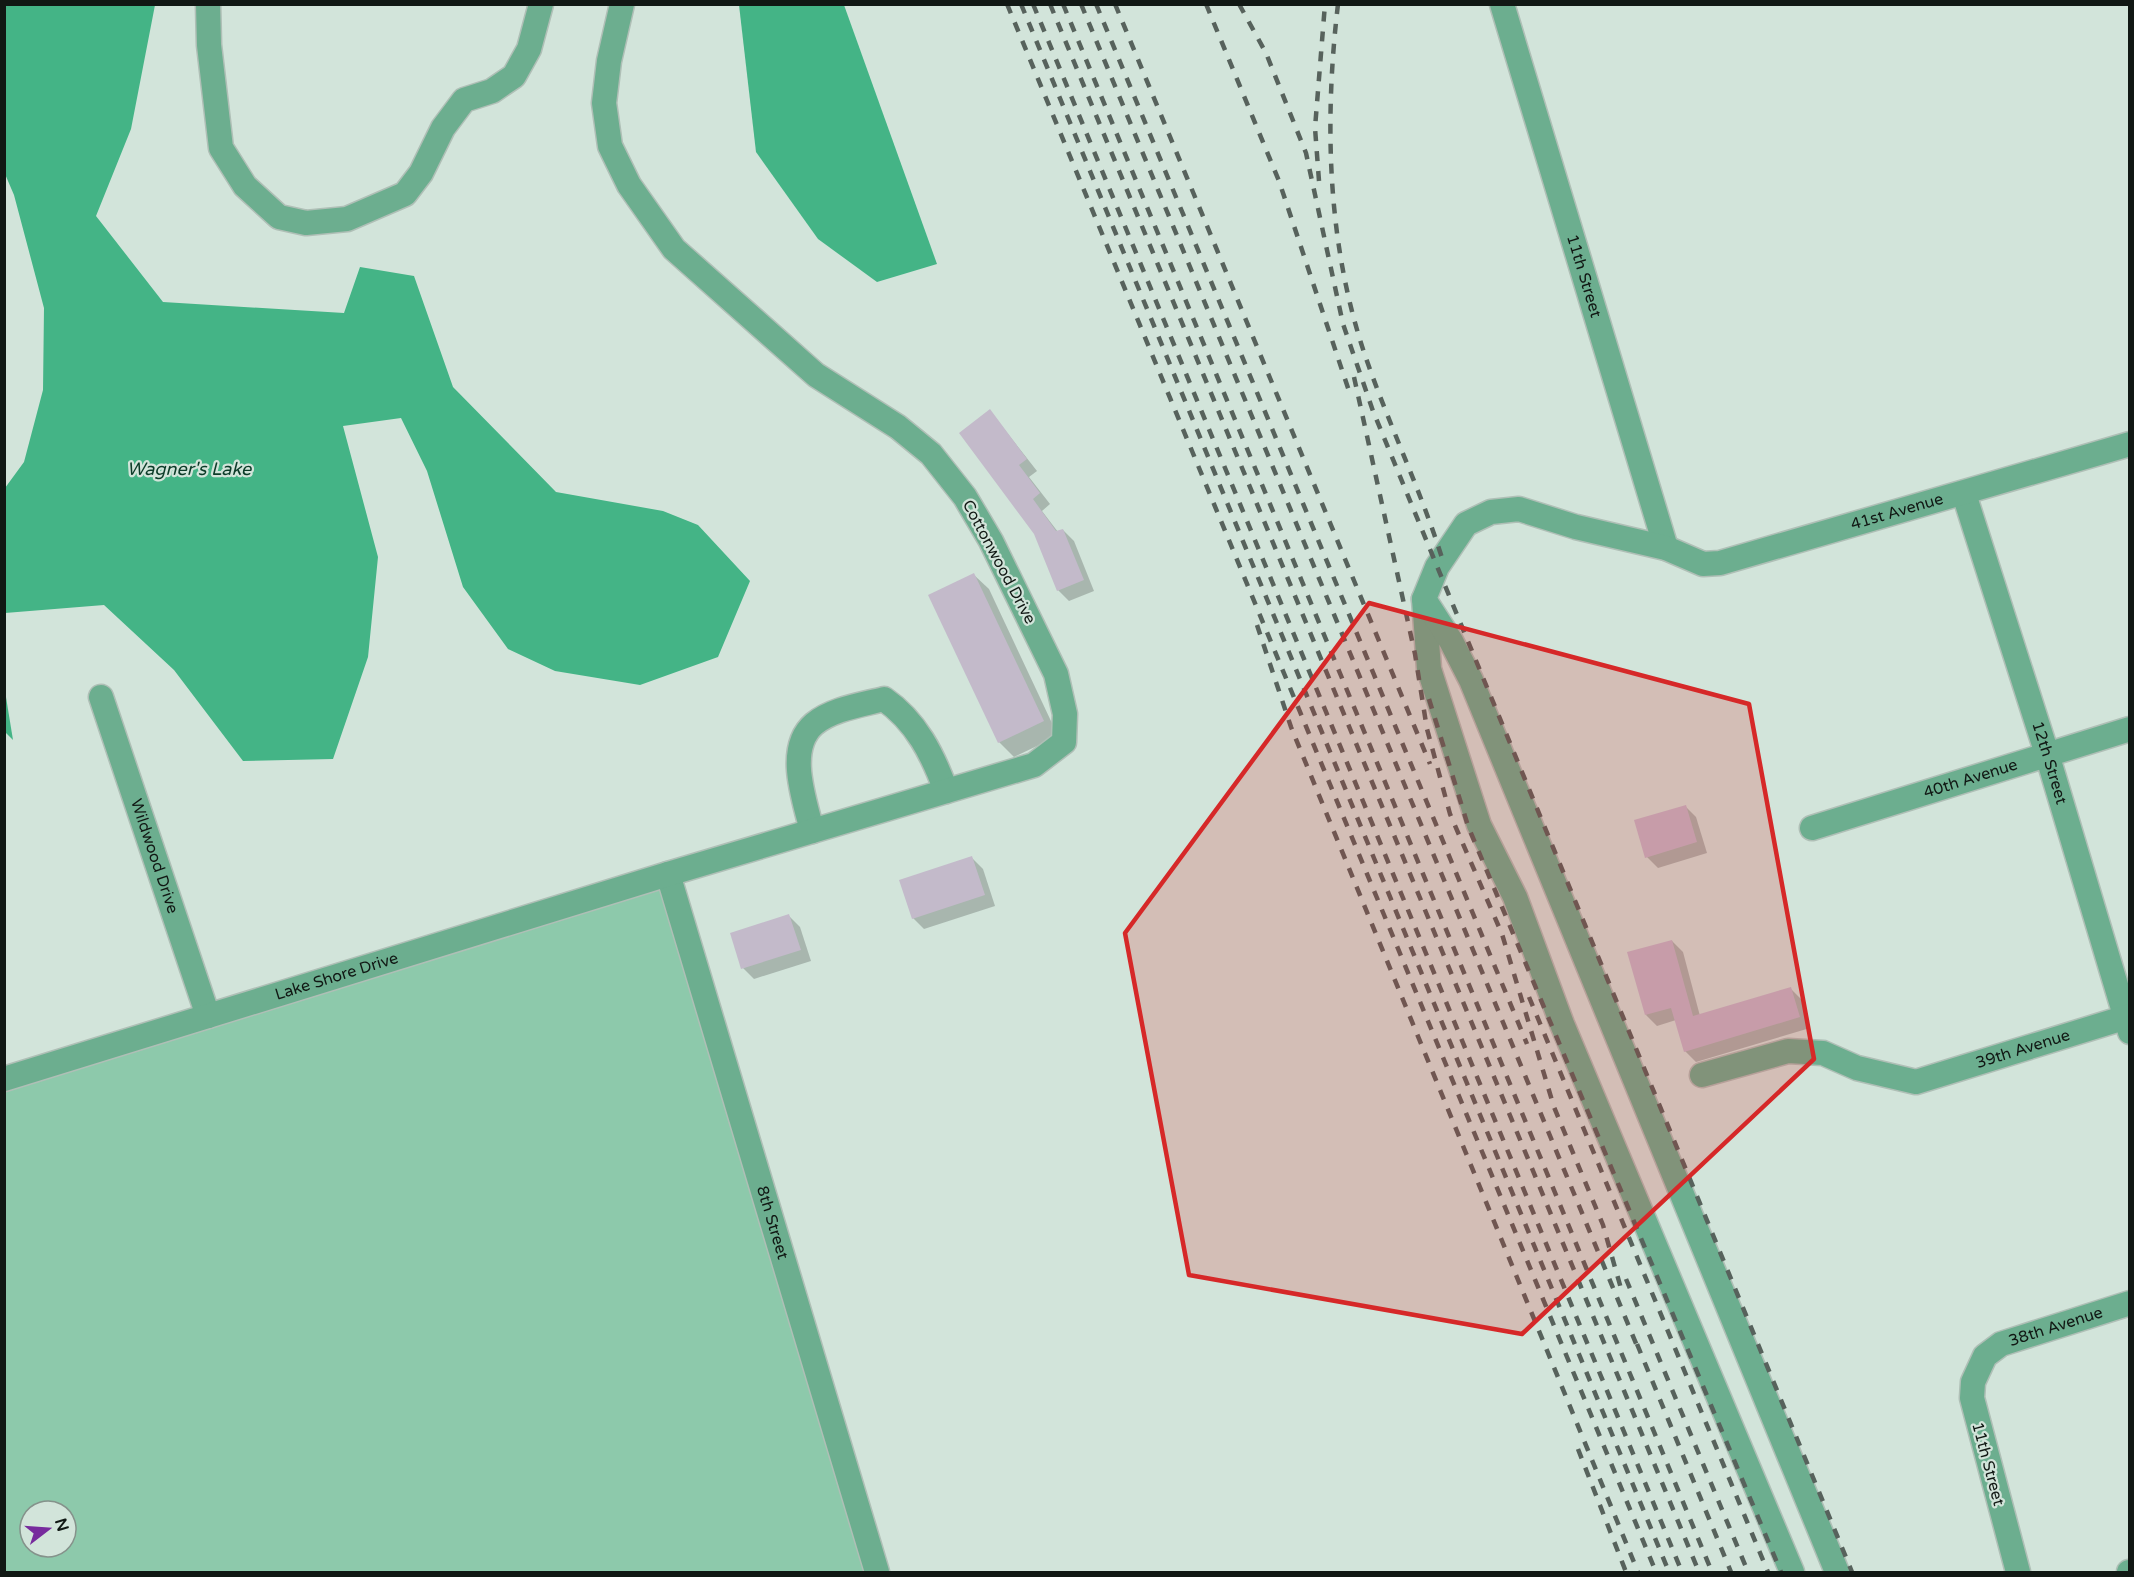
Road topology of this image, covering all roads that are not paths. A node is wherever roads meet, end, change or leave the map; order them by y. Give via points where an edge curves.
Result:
1 (208, 4) edge
2 (541, 4) edge
3 (622, 4) edge
4 (1502, 4) edge
5 (2130, 444) edge
6 (1964, 494) junction
7 (1666, 548) junction
8 (1424, 599) junction
9 (101, 697) dead end
10 (2130, 729) edge
11 (2047, 754) junction
12 (946, 791) junction
13 (1812, 828) dead end
14 (812, 831) junction
15 (668, 874) junction
16 (208, 1016) junction
17 (2128, 1022) edge
18 (1702, 1075) dead end
19 (4, 1079) edge
20 (2130, 1303) edge
21 (1985, 1356) joint
22 (878, 1572) edge
23 (1792, 1572) edge
24 (1837, 1572) edge
25 (2018, 1572) edge

1 - 2 street via 221,148 245,186 279,217 306,223 347,219 405,194 464,100 492,91 514,76 529,49
3 - 12 street, Cottonwood Drive via 604,103 610,146 629,185 674,249 737,308 816,375 898,427 931,454 965,497 991,541 1056,674 1065,714 1064,742 1034,765
4 - 7 street, 11th Street
5 - 6 street, 41st Avenue
6 - 7 street, 41st Avenue via 1720,563 1703,564
6 - 11 street, 12th Street
7 - 8 street, 41st Avenue via 1519,509 1491,512 1466,524 1437,567
8 - 23 street via 1429,669 1479,825 1515,897 1562,1024
8 - 24 street via 1471,680
9 - 16 street, Wildwood Drive
10 - 11 street, 40th Avenue
11 - 13 street, 40th Avenue
11 - 17 street, 12th Street
12 - 14 street, Cottonwood Drive
12 - 14 street via 933,757 897,708 884,699 833,714 813,725 803,739 800,778
14 - 15 street, Cottonwood Drive
15 - 16 street, Lake Shore Drive
15 - 22 street, 8th Street
16 - 19 street, Lake Shore Drive
17 - 18 street, 39th Avenue via 1916,1082 1857,1068 1823,1053 1788,1051
20 - 21 street, 38th Avenue via 2001,1344
21 - 25 street, 11th Street via 1973,1382 1972,1398

